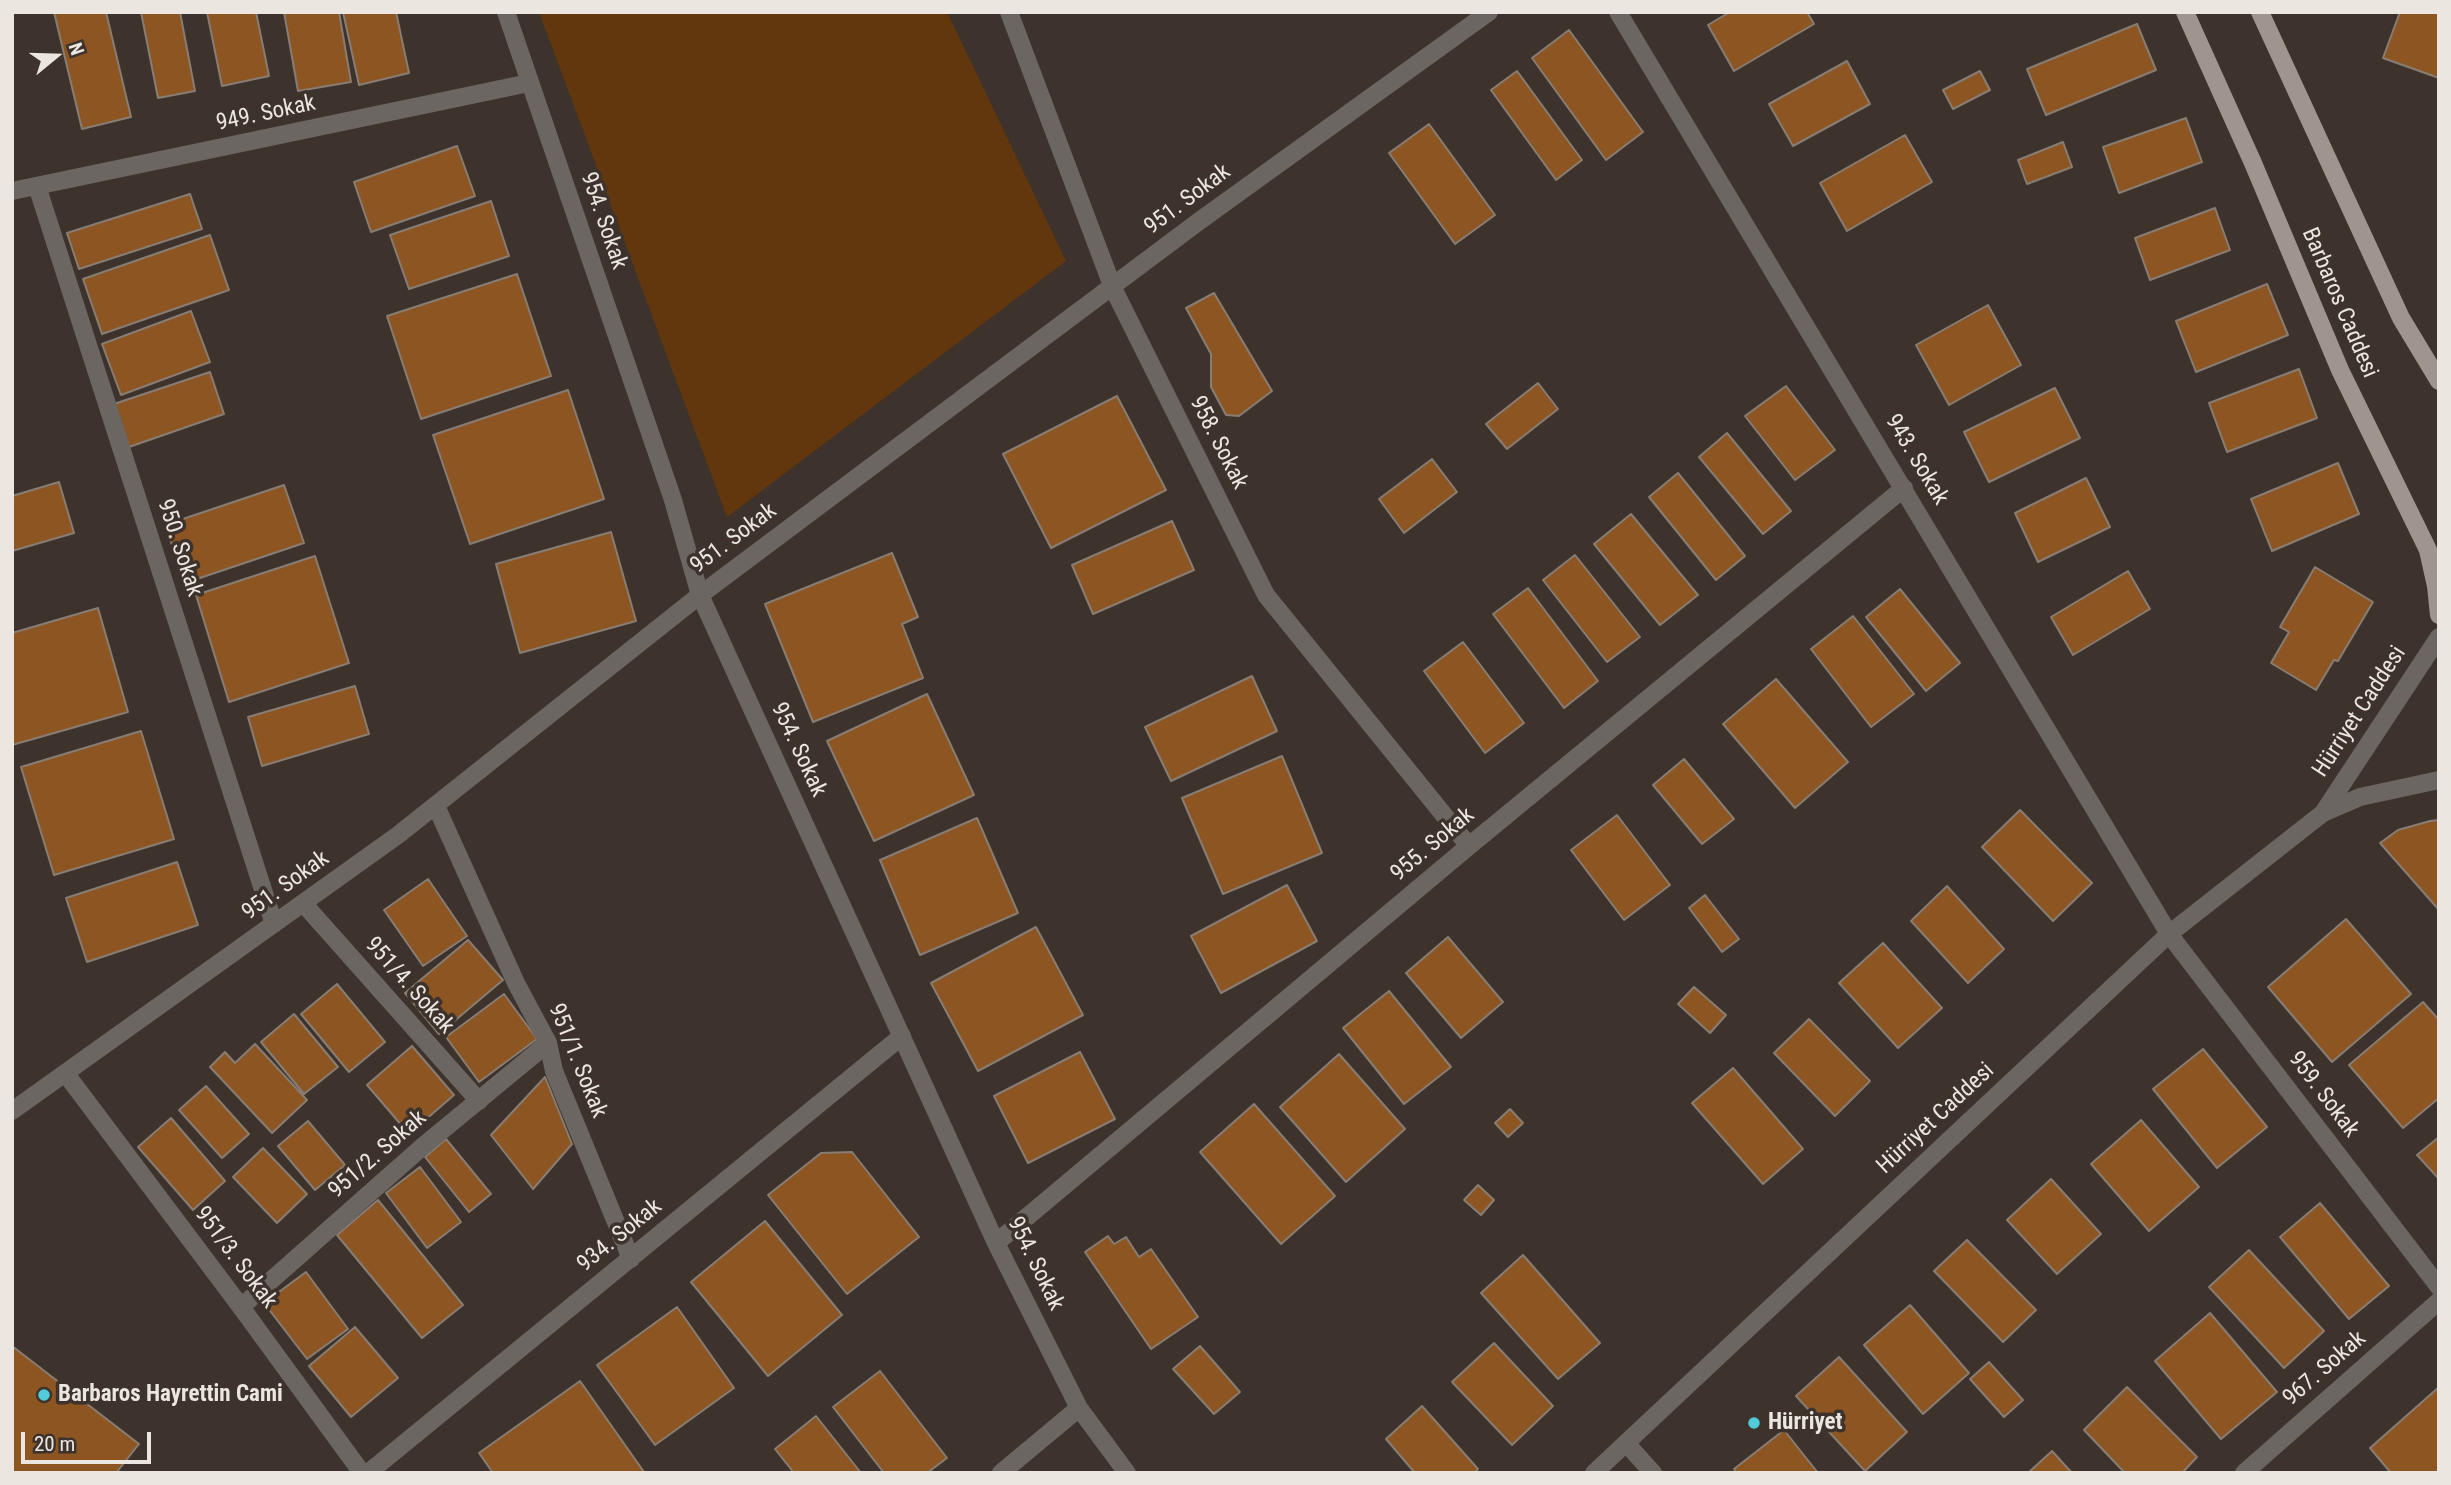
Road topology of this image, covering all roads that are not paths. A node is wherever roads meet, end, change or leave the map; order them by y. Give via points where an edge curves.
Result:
1 (506, 12) edge
2 (1009, 12) edge
3 (1489, 12) edge
4 (1618, 12) edge
5 (2185, 12) edge
6 (2260, 12) edge
7 (529, 83) junction
8 (37, 186) junction
9 (12, 191) edge
10 (1113, 288) junction
11 (2439, 381) edge
12 (1904, 488) junction
13 (701, 595) junction
14 (2439, 615) edge
15 (2439, 637) edge
16 (2439, 780) edge
17 (436, 806) junction
18 (2323, 813) junction
19 (1469, 846) junction
20 (303, 903) junction
21 (274, 925) junction
22 (2169, 933) junction
23 (902, 1036) junction
24 (548, 1043) junction
25 (66, 1074) junction
26 (479, 1101) junction
27 (12, 1111) edge
28 (996, 1243) junction
29 (631, 1259) junction
30 (2439, 1287) edge
31 (2439, 1301) edge
32 (241, 1307) junction
33 (1079, 1408) junction
34 (1626, 1443) junction
35 (362, 1473) edge
36 (368, 1473) edge
37 (1001, 1473) edge
38 (1127, 1473) edge
39 (1594, 1473) edge
40 (1653, 1473) edge
41 (2244, 1473) edge

1 - 7 street, 954. Sokak
2 - 10 street, 958. Sokak
3 - 10 street, 951. Sokak
4 - 12 street, 943. Sokak
5 - 14 main road, Barbaros Caddesi via 2340,370 2428,550
6 - 11 main road, Barbaros Caddesi via 2401,318
7 - 8 street, 949. Sokak
7 - 13 street, 954. Sokak via 673,500
8 - 9 street, 949. Sokak
8 - 21 street, 950. Sokak
10 - 13 street, 951. Sokak
10 - 19 street, 958. Sokak via 1266,595
12 - 19 street, 955. Sokak
12 - 22 street, 943. Sokak
13 - 17 street, 951. Sokak
13 - 23 street, 954. Sokak
15 - 18 street, Hürriyet Caddesi
16 - 18 street, Hürriyet Caddesi via 2391,788
17 - 20 street, 951. Sokak
17 - 24 street, 951/1. Sokak
18 - 22 street, Hürriyet Caddesi
19 - 28 street, 955. Sokak
20 - 21 street, 951. Sokak
20 - 26 street, 951/4. Sokak
21 - 25 street, 951. Sokak
22 - 30 street, 959. Sokak
22 - 34 street, Hürriyet Caddesi
23 - 28 street, 954. Sokak
23 - 29 street, 934. Sokak
24 - 26 street, 951/2. Sokak
24 - 29 street, 951/1. Sokak via 554,1071
25 - 27 street, 951. Sokak
25 - 32 street, 951/3. Sokak
26 - 32 street, 951/2. Sokak
28 - 33 street, 954. Sokak
29 - 36 street, 934. Sokak
31 - 41 street, 967. Sokak
32 - 35 street, 951/3. Sokak
33 - 37 street
33 - 38 street, 954. Sokak
34 - 39 street, Hürriyet Caddesi
34 - 40 street

